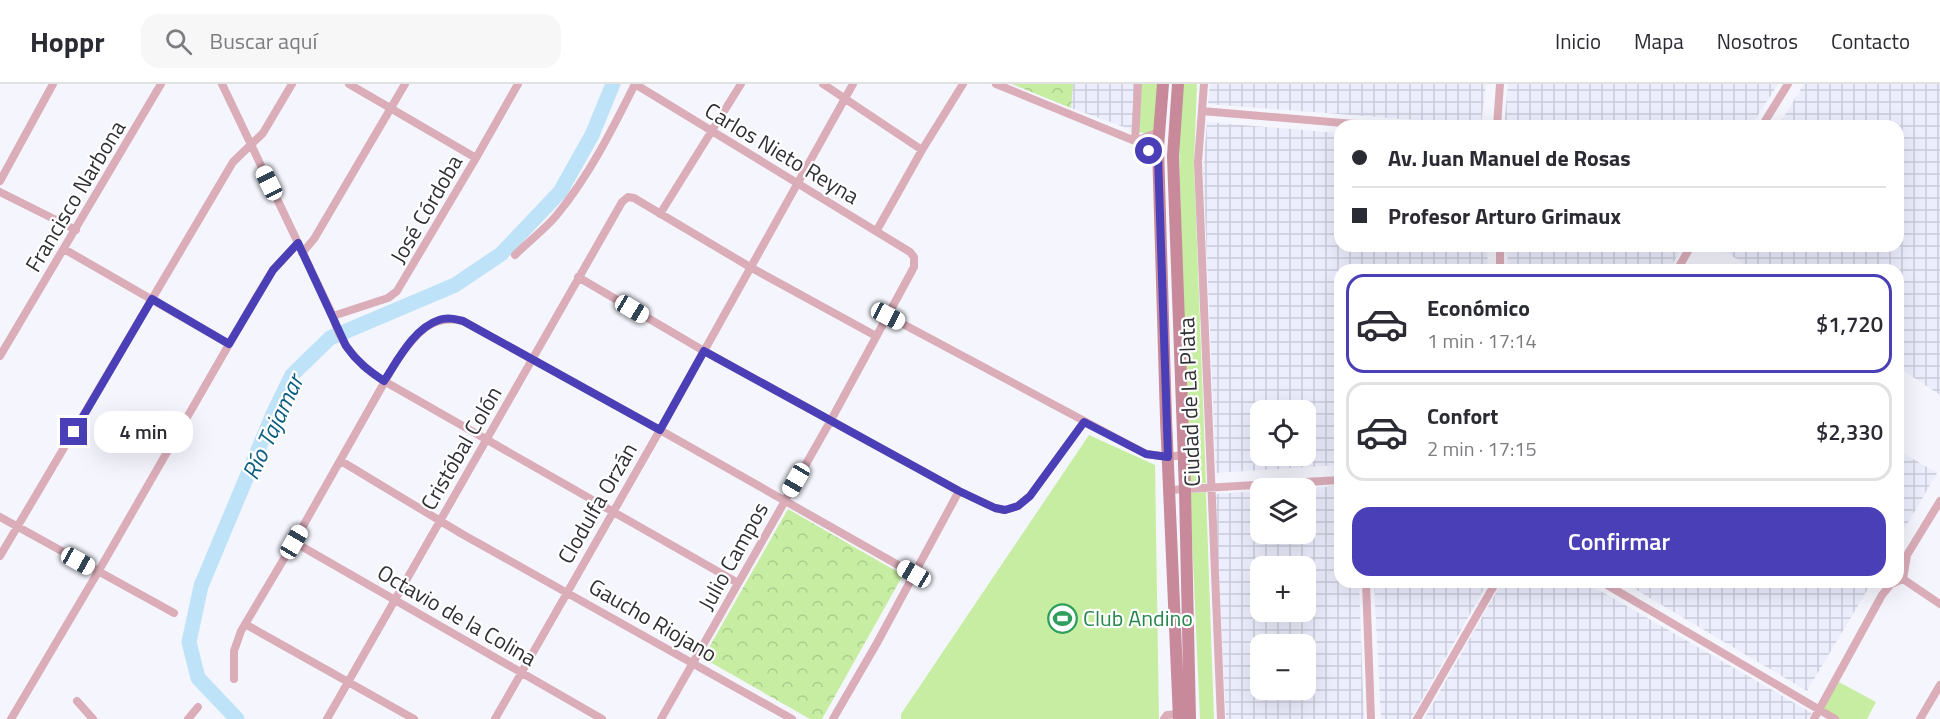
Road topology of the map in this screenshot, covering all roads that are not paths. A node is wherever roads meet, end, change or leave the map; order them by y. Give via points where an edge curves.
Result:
1 (53, 84) edge
2 (161, 84) edge
3 (222, 84) edge
4 (292, 84) edge
5 (349, 84) edge
6 (405, 84) edge
7 (518, 84) edge
8 (635, 84) edge
9 (741, 84) edge
10 (823, 84) edge
11 (853, 84) edge
12 (963, 84) edge
13 (996, 84) edge
14 (1138, 84) edge
15 (1163, 84) edge
16 (1178, 84) edge
17 (1204, 84) edge
18 (1500, 84) edge
19 (1788, 84) edge
20 (845, 98) junction
21 (391, 108) junction
22 (1202, 111) junction
23 (1497, 120) edge
24 (1766, 120) edge
25 (1334, 122) edge
26 (712, 131) junction
27 (1159, 132) junction
28 (1135, 141) junction
29 (250, 144) junction
30 (922, 150) junction
31 (1158, 156) junction
32 (476, 158) junction
33 (0, 181) edge
34 (797, 184) junction
35 (0, 192) edge
36 (660, 214) junction
37 (76, 230) junction
38 (877, 230) junction
39 (298, 243) junction
40 (64, 249) junction
41 (910, 252) joint
42 (302, 253) junction
43 (515, 255) dead end
44 (750, 267) junction
45 (578, 277) junction
46 (152, 299) junction
47 (333, 316) junction
48 (888, 316) junction
49 (876, 336) junction
50 (229, 344) junction
51 (704, 351) junction
52 (0, 356) edge
53 (532, 359) junction
54 (384, 381) junction
55 (831, 420) junction
56 (1084, 422) junction
57 (660, 430) junction
58 (488, 439) junction
59 (1183, 455) junction
60 (1168, 457) junction
61 (340, 461) junction
62 (1334, 480) edge
63 (1210, 488) junction
64 (1170, 490) junction
65 (959, 491) junction
66 (1185, 491) junction
67 (785, 500) junction
68 (1940, 501) edge
69 (614, 511) junction
70 (0, 517) edge
71 (440, 520) junction
72 (18, 527) junction
73 (294, 542) junction
74 (0, 556) edge
75 (1904, 565) edge
76 (98, 572) junction
77 (914, 574) junction
78 (738, 583) junction
79 (1904, 584) edge
80 (1366, 588) edge
81 (1493, 588) edge
82 (1612, 588) edge
83 (1888, 588) edge
84 (567, 592) junction
85 (394, 601) junction
86 (1940, 604) edge
87 (174, 613) dead end
88 (245, 624) junction
89 (693, 663) junction
90 (522, 673) junction
91 (234, 679) dead end
92 (348, 682) junction
93 (1940, 685) edge
94 (77, 701) dead end
95 (198, 707) dead end
96 (1819, 710) junction
97 (1183, 717) edge
98 (11, 719) edge
99 (93, 719) edge
100 (188, 719) edge
101 (327, 719) edge
102 (414, 719) edge
103 (495, 719) edge
104 (602, 719) edge
105 (661, 719) edge
106 (792, 719) edge
107 (833, 719) edge
108 (1164, 719) edge
109 (1221, 719) edge
110 (1371, 719) edge
111 (1417, 719) edge
112 (1814, 719) edge
113 (1835, 719) edge
114 (1920, 719) edge

1 - 33 street
2 - 37 street, Francisco Narbona
3 - 29 street
4 - 29 street via 263,133
5 - 21 street
6 - 21 street
7 - 32 street, José Córdoba
8 - 26 street, Carlos Nieto Reyna
8 - 43 street via 574,193
9 - 26 street
10 - 20 street
11 - 20 street, Clodulfa Orzán
12 - 30 street
13 - 28 street
14 - 28 street
15 - 27 main road
16 - 59 main road via 1173,156
17 - 22 street, Ciudad de La Plata
18 - 23 street
19 - 24 street
20 - 30 street
20 - 34 street, Clodulfa Orzán
21 - 32 street
21 - 42 street
22 - 25 street
22 - 63 street, Ciudad de La Plata via 1198,162
26 - 34 street, Carlos Nieto Reyna
26 - 36 street
27 - 28 street
27 - 31 main road
28 - 31 street
29 - 39 street
29 - 46 street via 233,162
30 - 38 street
31 - 60 main road
32 - 47 street, José Córdoba via 397,291 388,298
34 - 38 street, Carlos Nieto Reyna
34 - 44 street, Clodulfa Orzán
35 - 37 street
36 - 44 street
36 - 45 street, Cristóbal Colón via 628,197
37 - 40 street, Francisco Narbona
38 - 41 street, Carlos Nieto Reyna
39 - 42 street
39 - 50 street via 273,270
40 - 46 street
40 - 52 street, Francisco Narbona
41 - 48 street, Julio Campos via 914,267
42 - 47 street
44 - 49 street
44 - 51 street, Clodulfa Orzán
45 - 51 street
45 - 53 street, Cristóbal Colón
46 - 50 street
46 - 72 street
47 - 54 street via 356,359
48 - 49 street, Julio Campos
48 - 56 street
49 - 55 street, Julio Campos
50 - 76 street
51 - 55 street
51 - 57 street, Clodulfa Orzán
53 - 54 street via 463,321 440,319 419,333
53 - 57 street
53 - 58 street, Cristóbal Colón
54 - 58 street
54 - 61 street
55 - 65 street
55 - 67 street, Julio Campos
56 - 60 street via 1146,454
56 - 65 street via 1030,496 1018,506 995,508
57 - 67 street
57 - 69 street, Clodulfa Orzán
58 - 69 street
58 - 71 street, Cristóbal Colón
59 - 60 street
59 - 66 main road
60 - 64 main road
61 - 71 street, Gaucho Riojano
61 - 73 street
62 - 63 street
63 - 66 street
63 - 109 street, Ciudad de La Plata
64 - 66 street
64 - 97 main road
65 - 77 street
66 - 97 main road
67 - 77 street
67 - 78 street, Julio Campos
68 - 75 street
69 - 78 street
69 - 84 street, Clodulfa Orzán
70 - 72 street
71 - 84 street, Gaucho Riojano
71 - 85 street, Cristóbal Colón
72 - 74 street
72 - 76 street
73 - 85 street, Octavio de la Colina
73 - 88 street
76 - 87 street
76 - 98 street
77 - 107 street
78 - 89 street, Julio Campos
79 - 86 street
80 - 110 street
81 - 111 street
82 - 96 street
83 - 96 street
84 - 89 street, Gaucho Riojano
84 - 90 street, Clodulfa Orzán
85 - 90 street, Octavio de la Colina
85 - 92 street, Cristóbal Colón
88 - 91 street via 234,651
88 - 92 street
89 - 105 street, Julio Campos
89 - 106 street, Gaucho Riojano
90 - 103 street, Clodulfa Orzán
90 - 104 street, Octavio de la Colina
92 - 101 street, Cristóbal Colón
92 - 102 street
93 - 114 street
94 - 99 street
95 - 100 street
96 - 112 street
96 - 113 street
97 - 108 street via 1167,715

